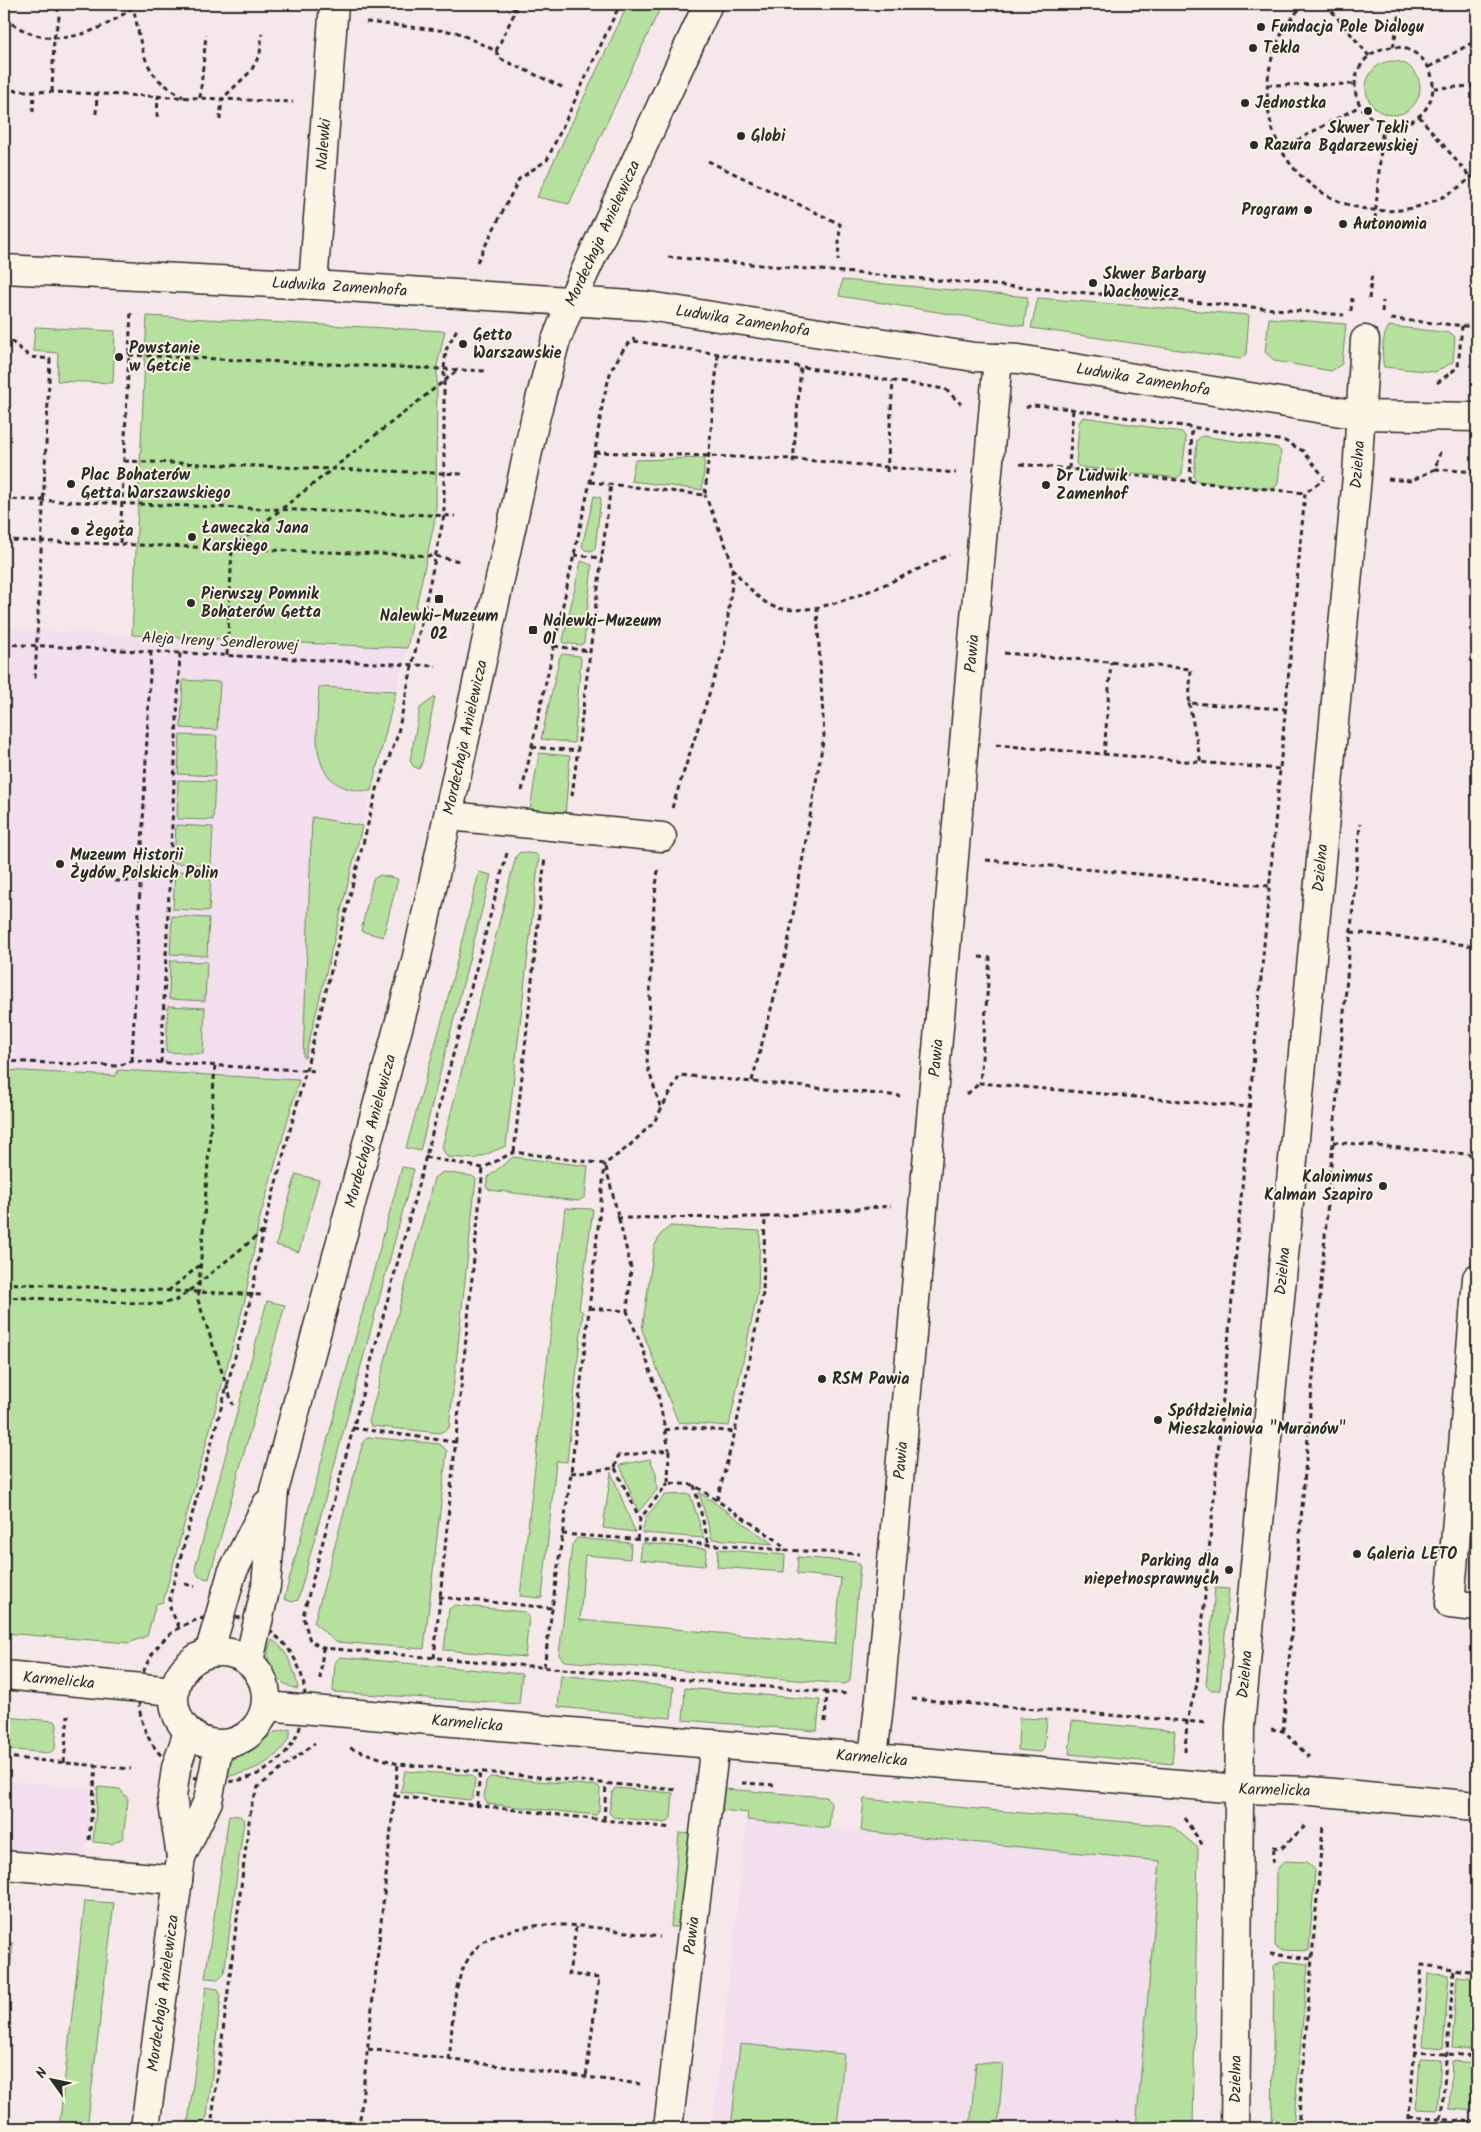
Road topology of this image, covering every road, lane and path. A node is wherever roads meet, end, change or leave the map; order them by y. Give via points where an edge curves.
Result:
1 (57, 4) edge
2 (138, 4) edge
3 (334, 4) edge
4 (502, 4) edge
5 (620, 4) edge
6 (708, 4) edge
7 (1305, 4) edge
8 (1326, 4) edge
9 (1402, 4) edge
10 (1472, 4) edge
11 (132, 6) edge
12 (1477, 10) edge
13 (4, 20) edge
14 (360, 22) dead end
15 (262, 34) dead end
16 (206, 36) dead end
17 (54, 38) junction
18 (1477, 40) edge
19 (1393, 46) junction
20 (496, 51) junction
21 (1369, 56) junction
22 (1429, 67) junction
23 (1356, 84) junction
24 (1267, 85) junction
25 (1477, 86) edge
26 (564, 88) dead end
27 (1434, 88) junction
28 (4, 90) edge
29 (34, 92) junction
30 (52, 92) junction
31 (97, 94) junction
32 (158, 97) junction
33 (185, 98) junction
34 (200, 98) junction
35 (222, 99) junction
36 (293, 102) dead end
37 (1360, 106) junction
38 (33, 112) dead end
39 (96, 114) dead end
40 (1419, 116) junction
41 (157, 117) dead end
42 (220, 120) dead end
43 (1383, 124) junction
44 (1282, 149) junction
45 (708, 161) dead end
46 (1477, 172) edge
47 (1471, 178) junction
48 (1376, 212) junction
49 (1375, 219) dead end
50 (668, 257) dead end
51 (838, 261) dead end
52 (475, 266) dead end
53 (4, 269) edge
54 (1372, 272) dead end
55 (313, 285) junction
56 (1369, 299) dead end
57 (572, 300) junction
58 (131, 310) dead end
59 (1351, 316) dead end
60 (460, 324) dead end
61 (1462, 326) junction
62 (1477, 327) edge
63 (1373, 329) joint
64 (638, 331) dead end
65 (4, 335) edge
66 (634, 341) junction
67 (129, 354) junction
68 (718, 354) junction
69 (998, 358) junction
70 (801, 366) junction
71 (444, 369) junction
72 (458, 370) junction
73 (485, 371) dead end
74 (443, 381) junction
75 (893, 381) junction
76 (1073, 409) junction
77 (967, 410) dead end
78 (1019, 411) dead end
79 (1359, 415) junction
80 (1424, 417) junction
81 (1477, 417) edge
82 (1192, 427) junction
83 (1441, 448) dead end
84 (595, 452) junction
85 (709, 454) junction
86 (793, 458) junction
87 (124, 461) junction
88 (793, 463) dead end
89 (1017, 464) dead end
90 (887, 465) junction
91 (1069, 469) junction
92 (1435, 469) junction
93 (330, 470) junction
94 (887, 472) dead end
95 (1477, 472) edge
96 (443, 473) junction
97 (962, 473) dead end
98 (464, 474) dead end
99 (1357, 476) junction
100 (1325, 478) junction
101 (1389, 479) junction
102 (590, 482) junction
103 (1190, 482) junction
104 (611, 484) junction
105 (1388, 489) dead end
106 (1305, 493) junction
107 (705, 494) junction
108 (4, 499) edge
109 (44, 500) junction
110 (123, 502) junction
111 (280, 510) junction
112 (444, 516) junction
113 (455, 516) dead end
114 (4, 540) edge
115 (42, 541) junction
116 (120, 543) junction
117 (232, 548) junction
118 (954, 552) dead end
119 (574, 555) junction
120 (435, 556) junction
121 (602, 558) junction
122 (459, 561) dead end
123 (732, 568) junction
124 (817, 609) junction
125 (4, 644) edge
126 (36, 646) junction
127 (554, 646) junction
128 (151, 651) junction
129 (590, 651) junction
130 (180, 653) junction
131 (1003, 653) dead end
132 (227, 655) junction
133 (1111, 662) junction
134 (412, 664) junction
135 (436, 666) dead end
136 (35, 679) dead end
137 (1189, 703) junction
138 (1285, 709) junction
139 (986, 744) dead end
140 (532, 747) junction
141 (578, 751) junction
142 (1104, 755) junction
143 (1201, 763) junction
144 (1280, 770) junction
145 (449, 816) junction
146 (515, 821) junction
147 (1360, 823) dead end
148 (558, 826) junction
149 (662, 837) junction
150 (983, 860) dead end
151 (115, 881) dead end
152 (140, 881) junction
153 (1269, 886) junction
154 (1351, 932) junction
155 (1477, 946) edge
156 (973, 956) dead end
157 (4, 1061) edge
158 (132, 1061) junction
159 (161, 1063) junction
160 (215, 1066) junction
161 (306, 1070) junction
162 (317, 1071) dead end
163 (752, 1082) junction
164 (906, 1096) dead end
165 (1248, 1107) junction
166 (661, 1109) junction
167 (1333, 1142) junction
168 (514, 1152) junction
169 (1477, 1155) edge
170 (425, 1157) junction
171 (605, 1164) junction
172 (483, 1168) junction
173 (896, 1205) dead end
174 (765, 1217) junction
175 (617, 1218) junction
176 (263, 1232) junction
177 (201, 1264) junction
178 (1477, 1278) edge
179 (200, 1282) junction
180 (4, 1283) edge
181 (168, 1290) junction
182 (189, 1291) junction
183 (199, 1292) junction
184 (252, 1294) junction
185 (263, 1295) dead end
186 (4, 1296) edge
187 (590, 1308) junction
188 (627, 1311) junction
189 (227, 1386) junction
190 (233, 1405) dead end
191 (353, 1428) junction
192 (665, 1430) junction
193 (735, 1432) junction
194 (455, 1442) junction
195 (669, 1450) junction
196 (1470, 1456) edge
197 (615, 1468) junction
198 (571, 1473) junction
199 (668, 1483) junction
200 (694, 1485) junction
201 (274, 1491) junction
202 (717, 1500) junction
203 (640, 1519) junction
204 (562, 1534) junction
205 (638, 1540) junction
206 (709, 1545) junction
207 (786, 1550) junction
208 (865, 1554) dead end
209 (440, 1597) junction
210 (1477, 1607) edge
211 (552, 1608) junction
212 (303, 1616) dead end
213 (202, 1618) dead end
214 (180, 1627) junction
215 (271, 1632) dead end
216 (323, 1648) dead end
217 (209, 1653) junction
218 (151, 1655) dead end
219 (434, 1658) dead end
220 (249, 1661) junction
221 (544, 1667) dead end
222 (4, 1675) edge
223 (320, 1682) dead end
224 (304, 1686) dead end
225 (174, 1691) junction
226 (266, 1706) junction
227 (68, 1715) dead end
228 (1283, 1730) dead end
229 (298, 1731) dead end
230 (188, 1732) junction
231 (324, 1744) dead end
232 (715, 1744) junction
233 (218, 1745) junction
234 (341, 1747) dead end
235 (4, 1757) edge
236 (873, 1757) junction
237 (64, 1763) junction
238 (398, 1764) junction
239 (96, 1766) junction
240 (131, 1770) dead end
241 (480, 1772) junction
242 (222, 1782) dead end
243 (606, 1784) junction
244 (1182, 1784) junction
245 (1238, 1789) junction
246 (680, 1790) dead end
247 (1311, 1791) junction
248 (395, 1796) junction
249 (477, 1806) junction
250 (1477, 1806) edge
251 (604, 1820) junction
252 (1323, 1822) dead end
253 (675, 1829) dead end
254 (1204, 1845) junction
255 (1237, 1847) junction
256 (89, 1848) dead end
257 (1204, 1854) dead end
258 (4, 1866) edge
259 (179, 1868) junction
260 (576, 1927) junction
261 (663, 1937) dead end
262 (1270, 1954) dead end
263 (1312, 1959) junction
264 (1454, 1970) junction
265 (1477, 1972) edge
266 (368, 2049) junction
267 (1413, 2052) junction
268 (1446, 2054) junction
269 (1477, 2056) edge
270 (449, 2060) junction
271 (586, 2077) junction
272 (646, 2085) dead end
273 (1409, 2117) junction
274 (1441, 2119) junction
275 (1477, 2122) edge
276 (145, 2128) edge
277 (211, 2128) edge
278 (359, 2128) edge
279 (668, 2128) edge
280 (1235, 2128) edge
281 (1298, 2128) edge
282 (1408, 2128) edge

1 - 17 path via 59,18
2 - 11 path
3 - 55 street, Nalewki
4 - 20 path via 516,10
5 - 52 path via 547,160 520,179
6 - 57 street, Mordechaja Anielewicza
7 - 24 path via 1284,28 1273,50
8 - 21 path
9 - 19 path
10 - 12 path
11 - 17 path via 110,23 89,32
11 - 33 path via 144,58 161,82
13 - 17 path via 35,35
14 - 20 path via 456,32
15 - 35 path via 260,54 251,71
16 - 34 path
17 - 30 path
18 - 22 path
19 - 21 path
19 - 22 path via 1417,54
20 - 26 path via 499,58
21 - 23 path via 1360,66
22 - 27 path
23 - 24 path
23 - 37 path
24 - 44 path via 1271,123
25 - 27 path
27 - 40 path via 1431,101
28 - 29 path
29 - 30 path
29 - 38 path
30 - 31 path
31 - 32 path
31 - 39 path
32 - 33 path
32 - 41 path
33 - 34 path
34 - 35 path
35 - 36 path
35 - 42 path
37 - 43 path via 1366,114
37 - 44 path
40 - 43 path via 1402,125
40 - 47 path
43 - 48 path
44 - 48 path via 1292,166 1323,193 1352,207
45 - 51 path via 840,224
46 - 47 path
47 - 48 path via 1443,198 1422,207
48 - 49 path
50 - 59 path
53 - 55 street, Ludwika Zamenhofa
54 - 56 path
55 - 57 street, Ludwika Zamenhofa
57 - 69 street, Ludwika Zamenhofa via 658,308 974,357
57 - 145 street, Mordechaja Anielewicza via 555,342 543,386
58 - 67 path
60 - 71 path via 446,350
61 - 62 path
61 - 63 path
61 - 80 path via 1458,367 1424,394
63 - 79 street, Dzielna
64 - 66 path
65 - 109 path via 30,357 50,359
66 - 68 path
66 - 84 path via 625,347 612,370 603,401
67 - 71 path
67 - 87 path
68 - 70 path
68 - 85 path
69 - 79 street, Ludwika Zamenhofa
69 - 236 street, Pawia
70 - 75 path
70 - 86 path
71 - 72 path
71 - 74 path
72 - 73 path
72 - 74 path
74 - 93 path
74 - 96 path
75 - 77 path via 945,389
75 - 90 path
76 - 78 path via 1031,405
76 - 82 path
76 - 91 path
79 - 80 street, Ludwika Zamenhofa
79 - 99 street, Dzielna
80 - 81 street, Ludwika Zamenhofa
82 - 100 path via 1285,441 1304,452
82 - 103 path
83 - 92 path
84 - 85 path
84 - 102 path
85 - 86 path
85 - 107 path
86 - 88 path
86 - 90 path
87 - 93 path
87 - 110 path
89 - 91 path
90 - 94 path
90 - 97 path
91 - 103 path
92 - 95 path
92 - 101 path via 1410,481
93 - 96 path
93 - 111 path
96 - 98 path
96 - 112 path
99 - 100 path via 1328,474
99 - 101 path
99 - 245 street, Dzielna via 1240,1726
100 - 106 path
101 - 105 path
102 - 104 path
102 - 119 path
103 - 106 path
104 - 107 path
104 - 121 path
106 - 138 path
107 - 123 path
108 - 109 path
109 - 110 path
109 - 115 path
110 - 111 path
110 - 116 path
111 - 112 path
111 - 117 path
112 - 113 path
112 - 120 path
114 - 115 path
115 - 116 path
115 - 126 path
116 - 117 path
117 - 120 path
117 - 132 path
118 - 124 path
119 - 121 path
119 - 127 path
120 - 122 path
120 - 134 path
121 - 129 path
123 - 124 path via 753,594 771,605 789,610
123 - 149 path via 724,648
124 - 163 path via 824,736 788,949
125 - 126 path, Aleja Ireny Sendlerowej
126 - 128 path, Aleja Ireny Sendlerowej
126 - 136 path
127 - 129 path
127 - 140 path
128 - 130 path, Aleja Ireny Sendlerowej
128 - 152 path
129 - 141 path
130 - 132 path, Aleja Ireny Sendlerowej
130 - 159 path
131 - 133 path
132 - 134 path, Aleja Ireny Sendlerowej
133 - 137 path via 1191,669
133 - 142 path
134 - 135 path, Aleja Ireny Sendlerowej
134 - 161 path via 397,737 376,792
137 - 138 path
137 - 143 path
138 - 144 path
139 - 142 path
140 - 141 path
140 - 146 path
141 - 148 path
142 - 143 path
143 - 144 path
144 - 153 path
145 - 146 street
145 - 201 street, Mordechaja Anielewicza via 416,961
146 - 148 street
146 - 170 path
147 - 154 path
148 - 149 street
148 - 168 path
149 - 166 path via 654,902 647,1065
150 - 153 path
151 - 152 path
152 - 158 path
153 - 165 path
154 - 155 path
154 - 167 path
156 - 165 path via 990,958 980,1083
157 - 158 path via 118,1066
158 - 159 path
159 - 160 path
160 - 161 path
160 - 177 path
161 - 162 path
161 - 176 path
163 - 164 path
163 - 166 path via 680,1075
165 - 244 path via 1197,1684 1187,1721
166 - 171 path via 654,1122
167 - 169 path
167 - 228 path
168 - 171 path
168 - 172 path
170 - 172 path
170 - 191 path
171 - 175 path
171 - 187 path
172 - 194 path
173 - 174 path
174 - 175 path
174 - 193 path via 764,1293
175 - 188 path via 631,1268
176 - 179 path
176 - 184 path
177 - 179 path
177 - 181 path
178 - 196 street
179 - 182 path
179 - 183 path
180 - 181 path
181 - 182 path
182 - 183 path
182 - 186 path via 177,1300 160,1304
183 - 184 path
183 - 189 path via 198,1300
184 - 185 path
184 - 189 path
187 - 188 path
187 - 198 path
188 - 192 path via 658,1394
189 - 190 path
189 - 214 path via 170,1596 170,1608
191 - 194 path
191 - 212 path
192 - 193 path via 685,1427
192 - 195 path
193 - 202 path
194 - 209 path
195 - 197 path via 618,1456
195 - 199 path
196 - 210 street via 1450,1604
197 - 198 path
197 - 203 path
198 - 204 path
199 - 200 path
199 - 203 path
200 - 202 path
200 - 206 path
201 - 217 street, Mordechaja Anielewicza via 232,1573
201 - 220 street, Mordechaja Anielewicza via 266,1586
202 - 207 path via 778,1541
203 - 205 path
204 - 205 path
204 - 211 path
205 - 206 path
206 - 207 path
207 - 208 path
209 - 211 path
209 - 219 path
211 - 221 path
213 - 214 path
214 - 218 path
215 - 224 path via 292,1655
216 - 223 path
217 - 220 street via 235,1653
217 - 225 street via 192,1660 184,1668
220 - 226 street via 265,1684
222 - 225 street, Karmelicka
225 - 230 street via 175,1711
226 - 232 street, Karmelicka
226 - 233 street via 249,1735 239,1741
227 - 237 path
229 - 242 path via 283,1757 271,1767 256,1775
230 - 233 street
230 - 259 street, Mordechaja Anielewicza via 176,1768 172,1797
231 - 277 path via 316,1743 258,1787 250,1806
232 - 236 street, Karmelicka
232 - 279 street, Pawia
233 - 259 street, Mordechaja Anielewicza via 208,1801
234 - 238 path
235 - 237 path
236 - 244 street, Karmelicka
237 - 239 path
238 - 241 path
238 - 248 path
239 - 240 path
239 - 256 path
241 - 243 path
241 - 249 path
243 - 246 path
243 - 251 path
244 - 245 street, Karmelicka
244 - 254 path via 1181,1813
245 - 247 street, Karmelicka
245 - 255 street, Dzielna
247 - 250 street, Karmelicka
247 - 255 path via 1310,1821 1282,1848
248 - 249 path
248 - 266 path
249 - 251 path
251 - 253 path
252 - 263 path
254 - 255 path
254 - 257 path
255 - 280 street, Dzielna
258 - 259 street
259 - 276 street, Mordechaja Anielewicza
260 - 261 path
260 - 270 path via 554,1924 496,1936 489,1938 469,1957 458,1980
260 - 271 path via 569,1974 599,1978
262 - 263 path
263 - 281 path
264 - 265 path
264 - 267 path via 1422,1965
264 - 268 path
266 - 270 path
266 - 278 path
267 - 268 path
267 - 273 path
268 - 269 path
268 - 274 path
270 - 271 path
271 - 272 path
273 - 274 path
273 - 282 path
274 - 275 path

